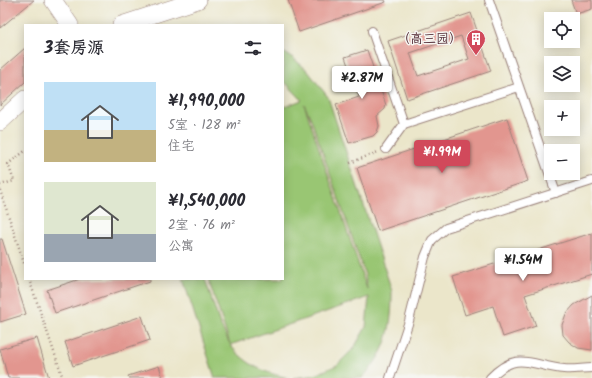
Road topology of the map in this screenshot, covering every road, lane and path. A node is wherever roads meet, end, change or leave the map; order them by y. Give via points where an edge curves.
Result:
1 (53, 0) edge
2 (198, 0) edge
3 (489, 0) edge
4 (69, 24) edge
5 (124, 24) edge
6 (372, 31) dead end
7 (519, 87) junction
8 (24, 100) edge
9 (0, 122) edge
10 (404, 124) junction
11 (386, 149) joint
12 (24, 152) edge
13 (350, 163) dead end
14 (592, 181) edge
15 (0, 185) edge
16 (0, 190) edge
17 (556, 193) junction
18 (24, 263) edge
19 (29, 280) edge
20 (592, 368) edge
21 (63, 378) edge
22 (390, 378) edge
23 (490, 378) edge

1 - 4 street
2 - 5 street
3 - 7 lane
6 - 10 lane
7 - 10 lane
7 - 17 lane
8 - 9 street
10 - 11 lane
11 - 13 path
12 - 15 path via 8,164 14,181
14 - 17 lane
16 - 18 path
17 - 22 lane via 446,228 432,240
19 - 21 path
20 - 23 lane via 564,369 522,360 502,366

